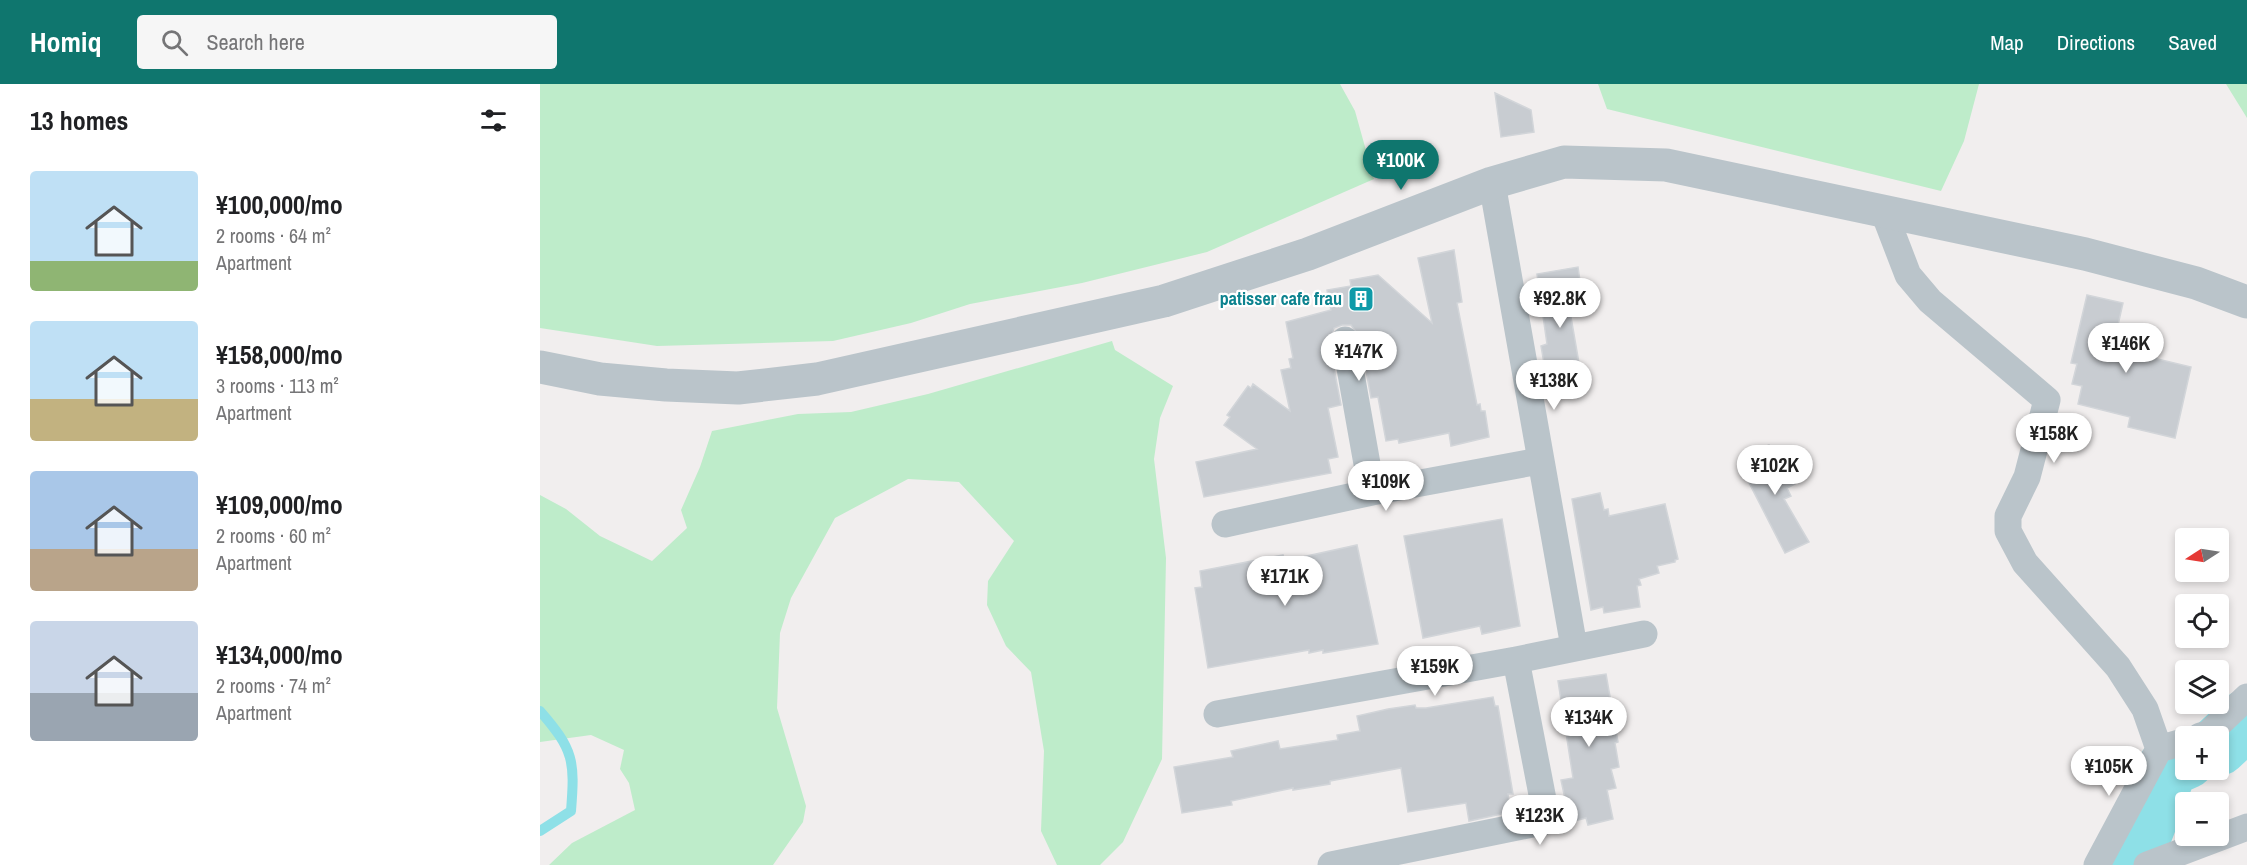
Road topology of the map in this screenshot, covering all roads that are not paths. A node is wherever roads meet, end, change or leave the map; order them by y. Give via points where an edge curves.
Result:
1 (1492, 183) junction
2 (1883, 210) junction
3 (2247, 302) edge
4 (1345, 340) dead end
5 (540, 367) edge
6 (1539, 461) junction
7 (1372, 492) junction
8 (1225, 524) dead end
9 (1644, 633) dead end
10 (1574, 647) junction
11 (1516, 660) junction
12 (2247, 697) edge
13 (1217, 714) dead end
14 (2216, 726) edge
15 (2175, 744) edge
16 (2159, 749) junction
17 (2247, 827) edge
18 (1331, 865) edge
19 (2097, 865) edge
20 (2147, 865) edge

1 - 2 street via 1564,162 1666,165
1 - 5 street via 1308,254 1164,301 817,379 738,388 666,385 600,379
1 - 6 street
2 - 3 street via 2085,254 2196,283
2 - 16 street via 1908,275 1930,301 2048,400 2027,477 2008,516 2008,531 2025,563 2118,667 2145,709
4 - 7 street
6 - 7 street
6 - 10 street
7 - 8 street
9 - 10 street
10 - 11 street
11 - 13 street
11 - 18 street via 1546,815 1542,822
12 - 14 street
15 - 16 street
16 - 19 street
17 - 20 street

